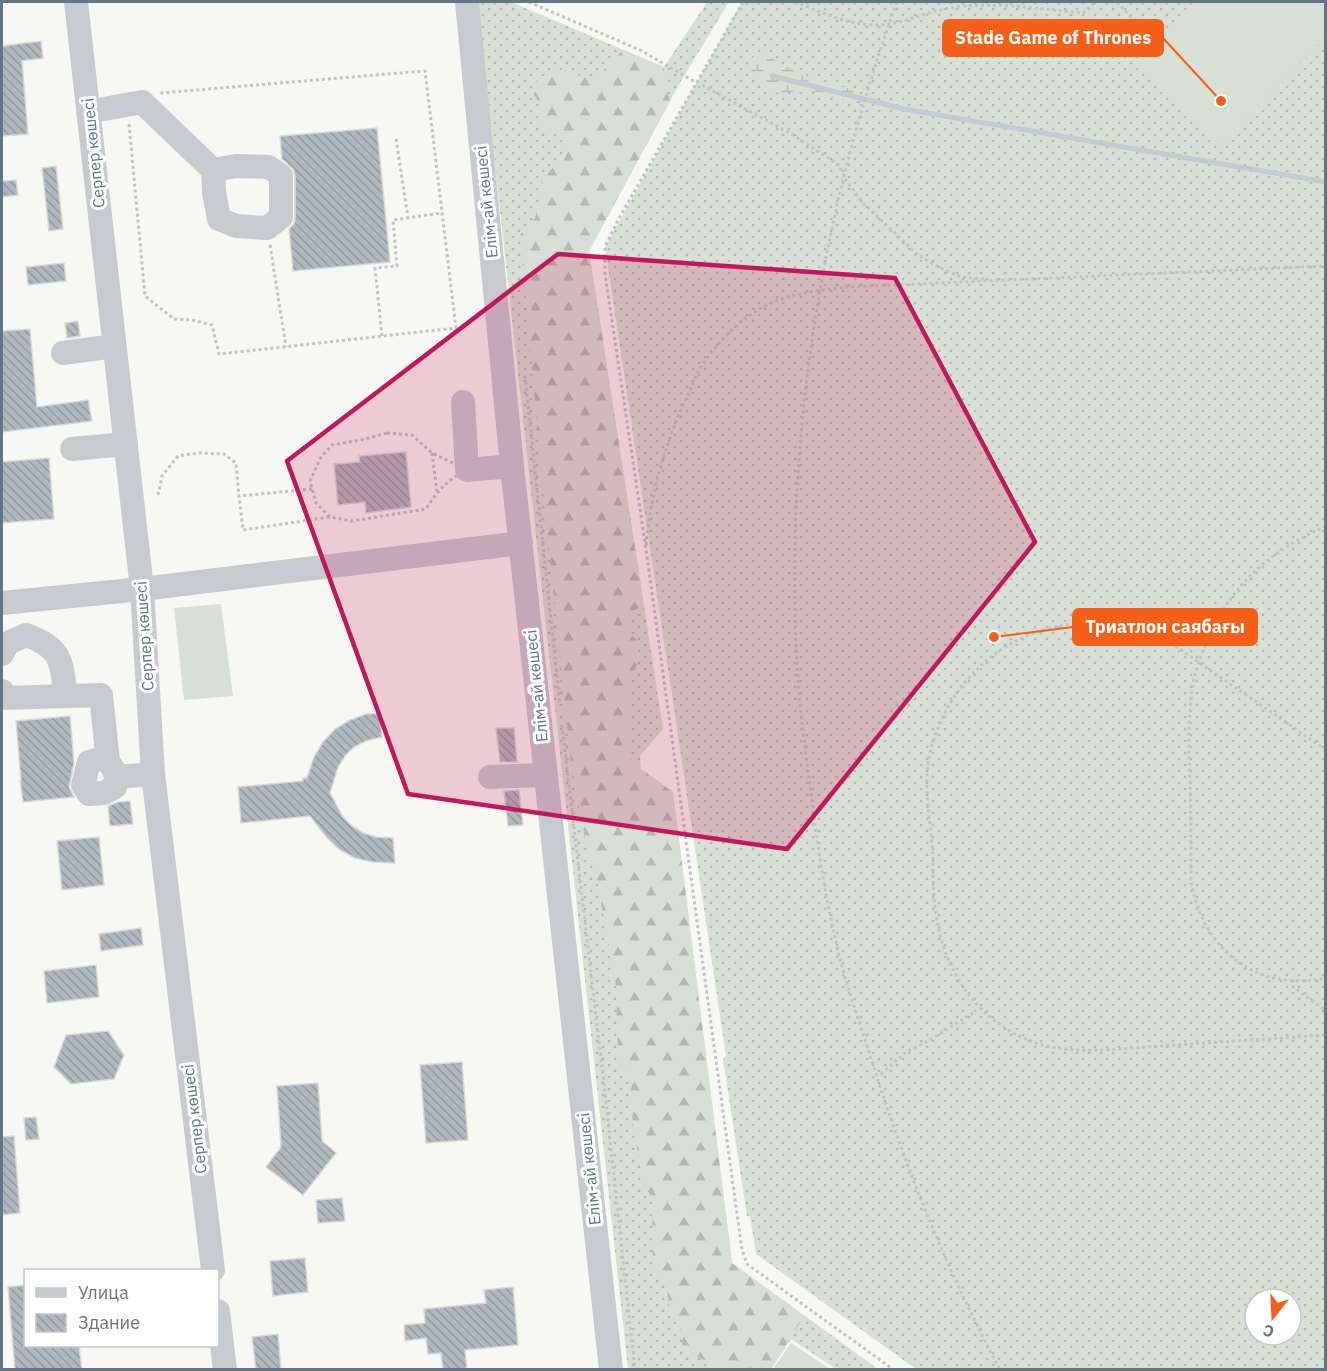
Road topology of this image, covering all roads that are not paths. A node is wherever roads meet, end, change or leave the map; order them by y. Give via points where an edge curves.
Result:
1 (76, 2) edge
2 (467, 2) edge
3 (88, 112) junction
4 (213, 170) junction
5 (114, 346) junction
6 (63, 353) dead end
7 (463, 402) dead end
8 (126, 444) junction
9 (72, 449) dead end
10 (512, 466) junction
11 (521, 543) junction
12 (142, 589) junction
13 (2, 603) edge
14 (2, 654) edge
15 (2, 691) edge
16 (66, 696) junction
17 (153, 774) junction
18 (545, 775) junction
19 (490, 777) dead end
20 (213, 1269) edge
21 (219, 1319) edge
22 (225, 1370) edge
23 (611, 1370) edge

1 - 3 street, Серпер көшесі
2 - 10 street, Елім-ай көшесі
3 - 4 street via 142,102
3 - 5 street, Серпер көшесі
4 - 4 street via 219,219 236,226 267,228 281,217 280,176 268,168 236,166
5 - 6 street
5 - 8 street, Серпер көшесі
7 - 10 street via 467,470
8 - 9 street
8 - 12 street, Серпер көшесі
10 - 11 street, Елім-ай көшесі
11 - 12 street
11 - 18 street, Елім-ай көшесі
12 - 13 street
12 - 17 street, Серпер көшесі
14 - 16 street via 8,643 27,636 43,641 58,655
15 - 16 street via 3,698
16 - 17 street via 101,695 112,770
17 - 20 street, Серпер көшесі
18 - 19 street
18 - 23 street, Елім-ай көшесі
21 - 22 street

